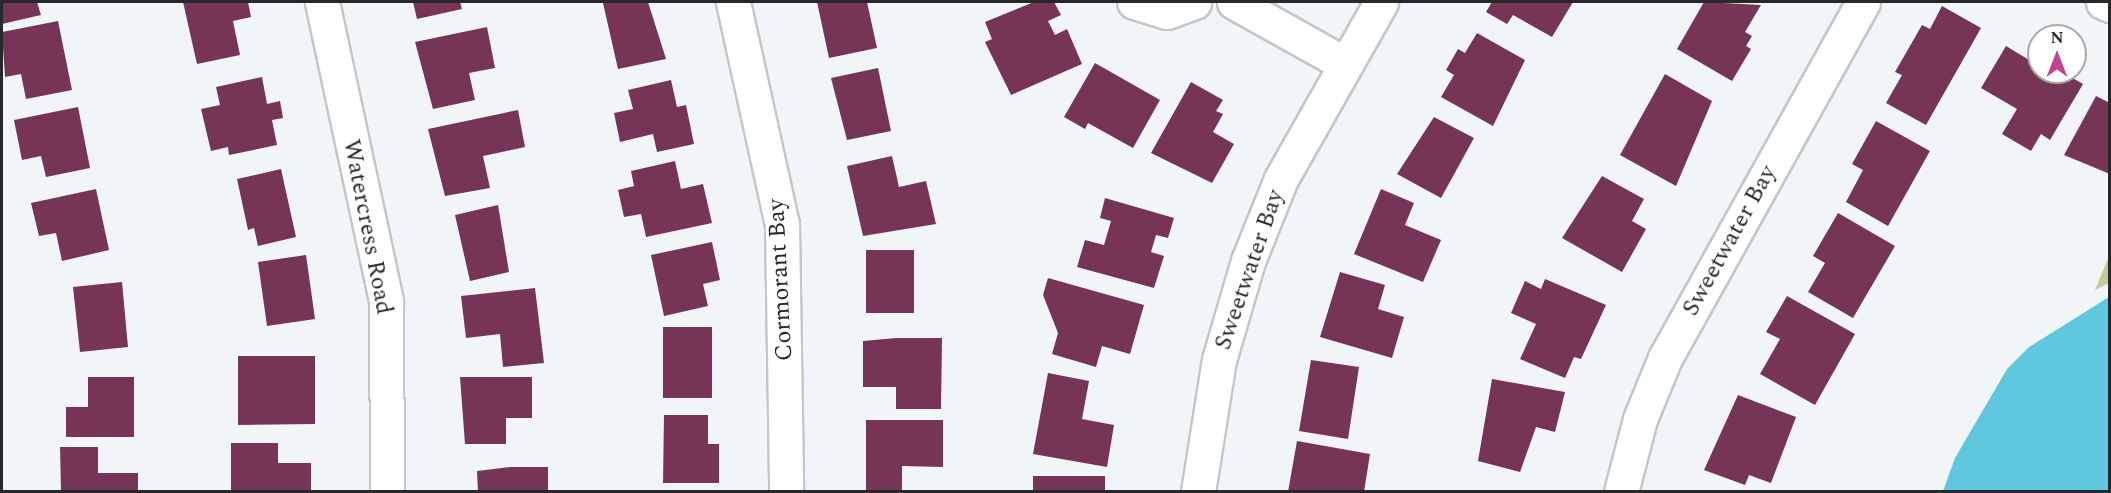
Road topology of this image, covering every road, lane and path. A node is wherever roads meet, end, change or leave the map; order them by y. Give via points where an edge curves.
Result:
1 (322, 2) edge
2 (733, 2) edge
3 (1134, 2) edge
4 (1194, 2) edge
5 (1234, 2) edge
6 (1381, 2) edge
7 (1863, 2) edge
8 (2103, 2) edge
9 (2109, 5) edge
10 (1345, 64) junction
11 (387, 492) edge
12 (786, 492) edge
13 (1198, 492) edge
14 (1621, 492) edge

1 - 11 street, Watercress Road via 386,301
2 - 12 street, Cormorant Bay via 782,224
3 - 4 street via 1167,12
5 - 10 street
6 - 10 street, Sweetwater Bay
7 - 14 street, Sweetwater Bay via 1665,358 1640,419
8 - 9 street
10 - 13 street, Sweetwater Bay via 1281,179 1248,261 1219,360

